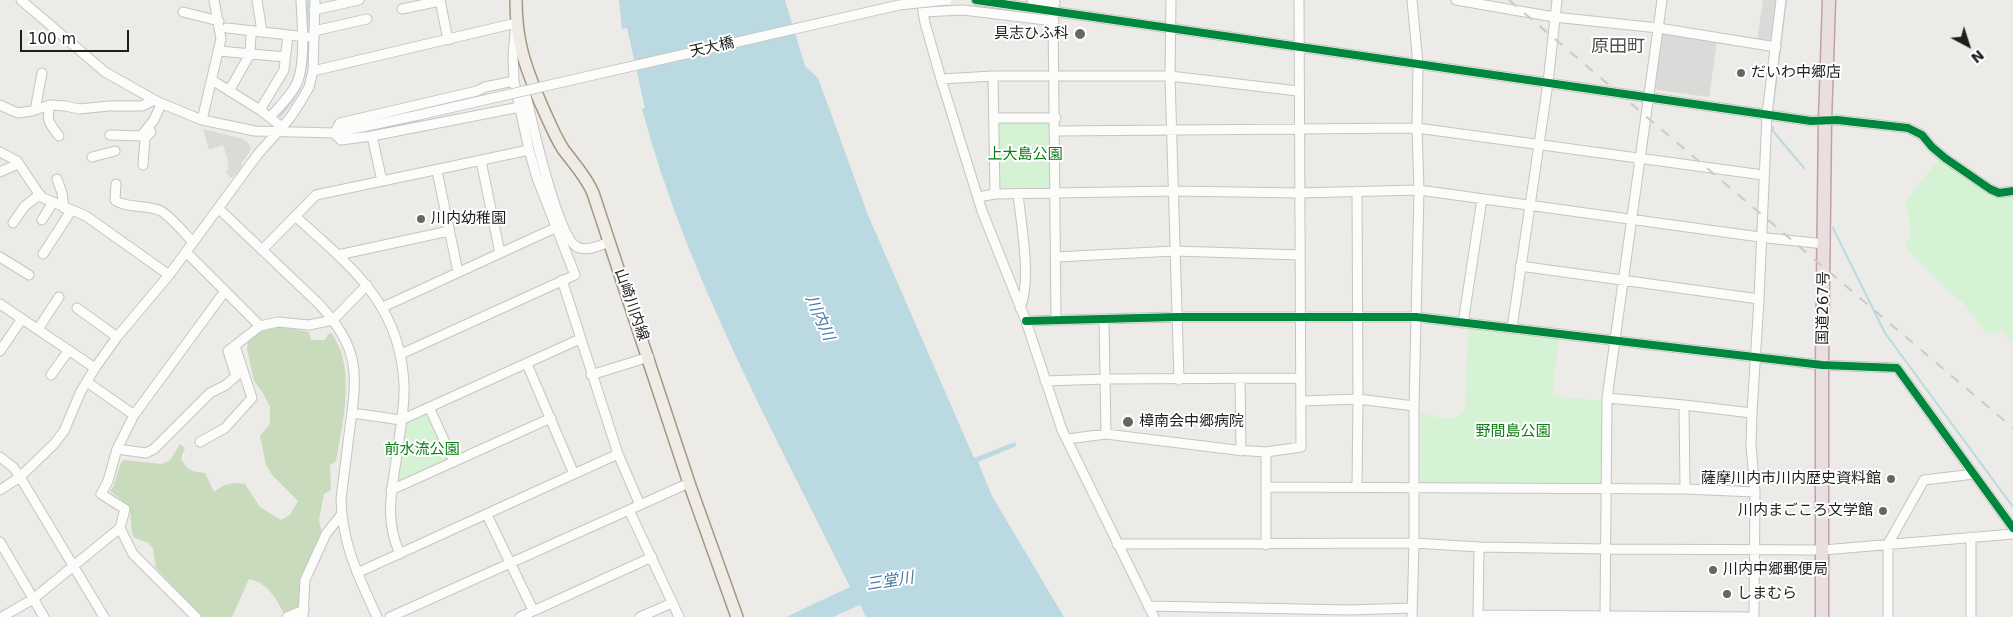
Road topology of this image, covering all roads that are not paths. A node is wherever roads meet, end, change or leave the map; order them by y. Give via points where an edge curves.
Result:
1 (21, 0) edge
2 (214, 0) edge
3 (257, 0) edge
4 (301, 0) edge
5 (315, 0) edge
6 (358, 0) edge
7 (440, 0) edge
8 (516, 0) edge
9 (921, 0) edge
10 (947, 0) edge
11 (976, 0) edge
12 (1032, 0) edge
13 (1171, 0) edge
14 (1299, 0) edge
15 (1412, 0) edge
16 (1456, 0) edge
17 (1557, 0) edge
18 (1662, 0) edge
19 (1782, 0) edge
20 (1829, 0) edge
21 (402, 9) dead end
22 (1054, 9) edge
23 (314, 10) junction
24 (183, 12) dead end
25 (923, 12) junction
26 (1554, 16) junction
27 (367, 19) dead end
28 (219, 21) junction
29 (516, 23) junction
30 (227, 28) dead end
31 (1658, 28) junction
32 (1171, 29) junction
33 (262, 32) junction
34 (314, 34) junction
35 (288, 35) junction
36 (251, 36) dead end
37 (302, 36) junction
38 (448, 40) junction
39 (1300, 47) junction
40 (1776, 47) junction
41 (219, 51) junction
42 (250, 54) junction
43 (286, 57) junction
44 (1418, 64) junction
45 (313, 71) junction
46 (42, 73) dead end
47 (993, 76) junction
48 (1170, 76) junction
49 (1054, 77) junction
50 (941, 79) junction
51 (212, 80) junction
52 (514, 81) junction
53 (1548, 83) junction
54 (229, 91) junction
55 (525, 91) junction
56 (1298, 91) junction
57 (1649, 98) junction
58 (160, 103) junction
59 (0, 105) edge
60 (50, 105) junction
61 (520, 107) junction
62 (35, 110) junction
63 (260, 110) junction
64 (1767, 114) junction
65 (270, 117) junction
66 (994, 118) junction
67 (1056, 118) junction
68 (202, 120) junction
69 (1825, 121) junction
70 (1417, 128) junction
71 (279, 130) junction
72 (1300, 130) junction
73 (1056, 131) junction
74 (1172, 131) junction
75 (334, 133) junction
76 (59, 136) dead end
77 (372, 136) junction
78 (1539, 144) junction
79 (2, 150) edge
80 (529, 150) junction
81 (92, 157) dead end
82 (1640, 160) junction
83 (481, 161) junction
84 (18, 164) junction
85 (143, 165) dead end
86 (437, 170) junction
87 (0, 172) edge
88 (1763, 175) junction
89 (57, 179) dead end
90 (382, 181) junction
91 (116, 184) dead end
92 (1419, 190) junction
93 (1173, 191) junction
94 (1356, 191) junction
95 (2013, 191) edge
96 (1299, 193) junction
97 (40, 194) junction
98 (995, 194) junction
99 (1018, 194) junction
100 (1056, 194) junction
101 (978, 197) junction
102 (1482, 199) junction
103 (53, 202) junction
104 (1529, 206) junction
105 (218, 208) junction
106 (68, 209) junction
107 (295, 216) junction
108 (1632, 219) junction
109 (42, 220) dead end
110 (13, 224) dead end
111 (555, 228) junction
112 (449, 231) junction
113 (1761, 237) junction
114 (193, 242) junction
115 (610, 242) junction
116 (1825, 244) junction
117 (262, 250) junction
118 (1175, 251) junction
119 (186, 252) junction
120 (43, 254) dead end
121 (500, 254) junction
122 (338, 255) junction
123 (1300, 255) junction
124 (0, 256) edge
125 (1056, 257) junction
126 (1520, 266) junction
127 (458, 272) junction
128 (29, 275) dead end
129 (169, 275) junction
130 (562, 280) junction
131 (1623, 280) junction
132 (368, 285) junction
133 (225, 291) junction
134 (59, 297) dead end
135 (1759, 299) junction
136 (0, 304) edge
137 (383, 307) junction
138 (77, 308) dead end
139 (1020, 308) junction
140 (1358, 316) junction
141 (1177, 317) junction
142 (1416, 317) junction
143 (1300, 318) junction
144 (22, 319) junction
145 (333, 320) junction
146 (1056, 320) junction
147 (1104, 320) junction
148 (1026, 321) junction
149 (1463, 323) junction
150 (260, 326) junction
151 (1512, 328) junction
152 (38, 329) junction
153 (117, 338) junction
154 (580, 339) junction
155 (1615, 340) junction
156 (235, 346) junction
157 (69, 350) junction
158 (0, 351) edge
159 (401, 354) junction
160 (649, 357) junction
161 (1756, 357) junction
162 (527, 364) junction
163 (1822, 365) junction
164 (95, 368) junction
165 (51, 375) dead end
166 (591, 375) junction
167 (1240, 378) junction
168 (1301, 378) junction
169 (1105, 379) junction
170 (1179, 380) junction
171 (1045, 381) junction
172 (87, 382) junction
173 (1607, 398) junction
174 (1358, 400) junction
175 (1302, 401) junction
176 (1684, 405) junction
177 (1414, 406) junction
178 (429, 407) junction
179 (352, 413) junction
180 (1752, 413) junction
181 (134, 415) junction
182 (551, 418) junction
183 (401, 420) junction
184 (1106, 434) junction
185 (1067, 439) junction
186 (200, 442) dead end
187 (117, 449) junction
188 (1241, 451) junction
189 (1266, 452) junction
190 (618, 454) junction
191 (0, 458) edge
192 (454, 462) junction
193 (574, 474) junction
194 (1974, 474) junction
195 (20, 477) junction
196 (690, 483) junction
197 (1357, 487) junction
198 (1267, 488) junction
199 (1414, 488) junction
200 (1684, 489) junction
201 (0, 490) edge
202 (392, 490) junction
203 (1606, 490) junction
204 (1755, 492) junction
205 (640, 505) junction
206 (629, 510) junction
207 (341, 515) junction
208 (487, 515) junction
209 (120, 528) junction
210 (2013, 528) edge
211 (2013, 534) edge
212 (1971, 537) junction
213 (0, 542) edge
214 (1117, 544) junction
215 (1414, 544) junction
216 (1888, 544) junction
217 (1266, 545) junction
218 (1480, 547) junction
219 (1606, 549) junction
220 (1755, 549) junction
221 (1823, 550) junction
222 (400, 554) junction
223 (8, 557) junction
224 (652, 557) junction
225 (0, 562) edge
226 (510, 564) junction
227 (75, 565) junction
228 (357, 573) junction
229 (33, 599) junction
230 (672, 603) junction
231 (1148, 606) junction
232 (533, 610) junction
233 (1412, 612) edge
234 (1350, 613) edge
235 (303, 614) edge
236 (1605, 615) junction
237 (1478, 616) edge
238 (1538, 616) edge
239 (2, 617) edge
240 (44, 617) edge
241 (104, 617) edge
242 (196, 617) edge
243 (287, 617) edge
244 (377, 617) edge
245 (390, 617) edge
246 (520, 617) edge
247 (640, 617) edge
248 (679, 617) edge
249 (737, 617) edge
250 (1154, 617) edge
251 (1695, 617) edge
252 (1754, 617) edge
253 (1822, 617) edge
254 (1888, 617) edge
255 (1971, 617) edge

1 - 58 street via 106,72
2 - 28 street
3 - 33 street
4 - 37 street
5 - 23 street
6 - 23 street
7 - 21 street
7 - 38 street
8 - 29 main road, 山崎川内線
9 - 25 street
10 - 55 street, 天大橋, bridge via 899,5
11 - 22 street
12 - 22 street
13 - 32 street
14 - 39 street
15 - 44 street
16 - 26 street
17 - 26 street
18 - 31 street
19 - 40 street
20 - 69 highway, 国道267号
22 - 25 street
22 - 32 street
22 - 49 street
23 - 34 street
24 - 28 street
25 - 50 street
26 - 31 street
26 - 53 street
27 - 34 street
28 - 41 street
29 - 38 street
29 - 52 street via 512,55
29 - 115 main road, 山崎川内線 via 525,68 553,131 590,184
30 - 33 street
31 - 40 street
31 - 57 street
32 - 39 street
32 - 48 street
33 - 35 street
34 - 37 street
34 - 45 street
35 - 37 street
35 - 43 street
36 - 42 street
37 - 65 street via 296,83
38 - 45 street
39 - 44 street
39 - 56 street
40 - 64 street
41 - 42 street
41 - 51 street
42 - 43 street
42 - 54 street
43 - 63 street via 284,70
44 - 53 street
44 - 70 street
45 - 71 street via 301,101
46 - 62 street
47 - 49 street
47 - 50 street
47 - 66 street
48 - 49 street
48 - 56 street
48 - 74 street
49 - 67 street
50 - 101 street
51 - 54 street
51 - 68 street
52 - 61 street
52 - 75 street via 340,123
53 - 57 street
53 - 78 street
54 - 63 street
55 - 75 street, 天大橋, bridge
55 - 115 street via 545,174 572,244 587,249
56 - 72 street
57 - 64 street
57 - 82 street
58 - 60 street via 79,109
58 - 68 street
58 - 81 street via 154,120 141,136 113,135 115,153
58 - 85 street via 160,122 145,138
59 - 62 street via 18,113
60 - 62 street
60 - 76 street via 48,122
61 - 77 street
61 - 80 street
63 - 65 street
64 - 69 street
64 - 88 street
65 - 71 street
66 - 67 street
66 - 98 street
67 - 73 street
68 - 71 street via 255,131
69 - 95 street via 1908,128 1922,135 1945,158 1982,184 1999,193
69 - 116 highway, 国道267号
70 - 72 street
70 - 78 street
70 - 92 street
71 - 75 street
71 - 105 street
72 - 74 street
72 - 96 street
73 - 74 street
73 - 100 street
74 - 93 street
75 - 77 street via 340,140
77 - 90 street
78 - 82 street
78 - 104 street
79 - 84 street
80 - 83 street
80 - 111 street
82 - 88 street
82 - 108 street
83 - 86 street
83 - 121 street
84 - 87 street
84 - 97 street
86 - 90 street
86 - 112 street
88 - 113 street
89 - 106 street
90 - 107 street via 316,194
91 - 114 street via 115,200 118,203 162,212
92 - 94 street
92 - 102 street
92 - 142 street
93 - 96 street
93 - 100 street
93 - 118 street
94 - 96 street
94 - 140 street
96 - 123 street
97 - 103 street
97 - 110 street via 24,207
98 - 99 street
98 - 101 street
99 - 100 street
99 - 139 street via 1025,298
100 - 125 street
101 - 139 street
102 - 104 street
102 - 149 street
103 - 106 street
103 - 109 street
104 - 108 street
104 - 126 street
105 - 114 street
105 - 117 street
106 - 120 street
106 - 129 street via 86,216
107 - 117 street
107 - 122 street
108 - 113 street
108 - 131 street
111 - 121 street
111 - 130 street via 575,275
112 - 122 street
112 - 127 street
113 - 116 street
113 - 135 street
114 - 119 street
115 - 160 main road, 山崎川内線
116 - 163 highway, 国道267号
117 - 145 street
118 - 123 street
118 - 125 street
118 - 141 street
119 - 129 street
119 - 133 street
121 - 127 street
122 - 132 street
123 - 143 street
124 - 128 street
125 - 146 street
126 - 131 street
126 - 151 street
127 - 137 street
129 - 153 street
130 - 154 street
130 - 159 street
131 - 135 street
131 - 155 street
132 - 137 street
132 - 145 street
133 - 150 street
133 - 181 street
134 - 152 street
135 - 161 street
136 - 144 street
137 - 159 street
138 - 153 street
139 - 148 street
140 - 142 street
140 - 143 street
140 - 174 street
141 - 143 street
141 - 147 street
141 - 170 street
142 - 149 street
142 - 177 street
143 - 168 street
144 - 152 street
144 - 158 street
145 - 150 street via 309,326 278,322
145 - 179 street via 353,361 356,386
146 - 147 street
146 - 148 street
147 - 169 street
148 - 171 street
149 - 151 street
150 - 156 street
151 - 155 street
152 - 157 street
153 - 164 street
154 - 162 street
154 - 166 street
155 - 161 street
155 - 173 street
156 - 186 street via 252,398 225,428
156 - 187 street via 228,350 236,376 210,393 154,449 146,453
157 - 164 street
157 - 165 street
159 - 183 street via 404,386
160 - 166 street
160 - 196 main road, 山崎川内線
161 - 163 street
161 - 180 street
162 - 178 street
162 - 182 street
163 - 194 street via 1897,368
163 - 221 highway, 国道267号
164 - 172 street
166 - 190 street
167 - 168 street
167 - 170 street
167 - 188 street
168 - 175 street
169 - 170 street
169 - 171 street
169 - 184 street
171 - 185 street
172 - 181 street
172 - 195 street via 64,431
173 - 176 street
173 - 203 street
174 - 175 street
174 - 177 street
174 - 197 street
175 - 189 street via 1301,447
176 - 180 street
176 - 200 street
177 - 199 street
178 - 183 street
178 - 192 street
179 - 183 street
179 - 207 street via 340,500
180 - 204 street
181 - 187 street
182 - 192 street
182 - 193 street
183 - 202 street
184 - 185 street
184 - 188 street
185 - 214 street
187 - 209 street via 101,494 125,510
188 - 189 street
189 - 198 street
190 - 193 street
190 - 205 street
191 - 195 street via 14,467
192 - 202 street
193 - 208 street
194 - 210 street
194 - 216 street via 1924,480
195 - 201 street
195 - 227 street
196 - 205 street
196 - 249 main road, 山崎川内線
197 - 198 street
197 - 199 street
198 - 217 street
199 - 203 street
199 - 215 street
200 - 203 street
200 - 204 street
202 - 222 street via 390,516
203 - 219 street
204 - 220 street
205 - 206 street
206 - 224 street
206 - 226 street
207 - 228 street via 345,540
207 - 235 street via 326,534 305,580
208 - 222 street
208 - 226 street
209 - 227 street
209 - 242 street via 133,554
211 - 212 street
212 - 216 street
212 - 255 street
213 - 223 street
214 - 217 street
214 - 231 street
215 - 217 street
215 - 218 street
215 - 233 street
216 - 221 street
216 - 254 street
218 - 219 street
218 - 237 street
219 - 220 street
219 - 236 street
220 - 221 street
220 - 252 street
221 - 253 highway, 国道267号
222 - 228 street
223 - 225 street
223 - 229 street
224 - 230 street
224 - 232 street
226 - 232 street
226 - 245 street
227 - 229 street
227 - 241 street
228 - 244 street
229 - 239 street
229 - 240 street
230 - 247 street
230 - 248 street
231 - 234 street
231 - 250 street
232 - 246 street
233 - 234 street
235 - 243 street
236 - 238 street
236 - 251 street
237 - 238 street
251 - 252 street

